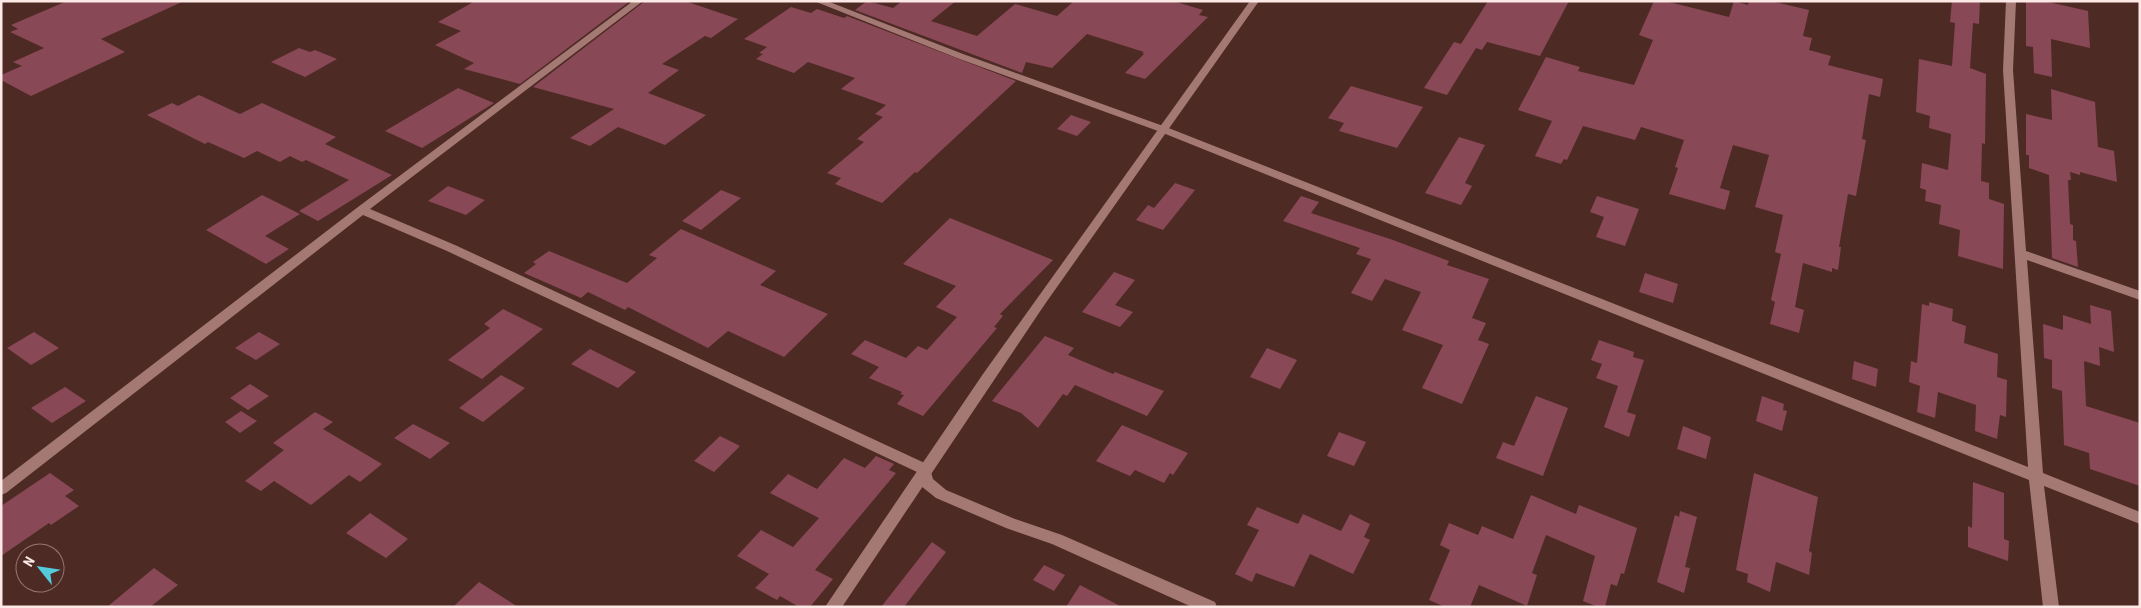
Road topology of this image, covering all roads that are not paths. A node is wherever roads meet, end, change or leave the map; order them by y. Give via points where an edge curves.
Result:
1 (639, 1) edge
2 (818, 1) edge
3 (1255, 1) edge
4 (2011, 1) edge
5 (1162, 129) junction
6 (362, 210) junction
7 (2022, 254) junction
8 (2140, 296) edge
9 (924, 469) junction
10 (2036, 477) junction
11 (1, 489) edge
12 (2140, 518) edge
13 (833, 607) edge
14 (1209, 607) edge
15 (2051, 607) edge

1 - 6 street
2 - 5 street
3 - 5 street
4 - 7 street via 2008,70
5 - 9 street
5 - 10 street
6 - 9 street via 468,256
6 - 11 street
7 - 8 street
7 - 10 street
9 - 13 street
9 - 14 street via 926,482 940,494 1057,539
10 - 12 street
10 - 15 street

